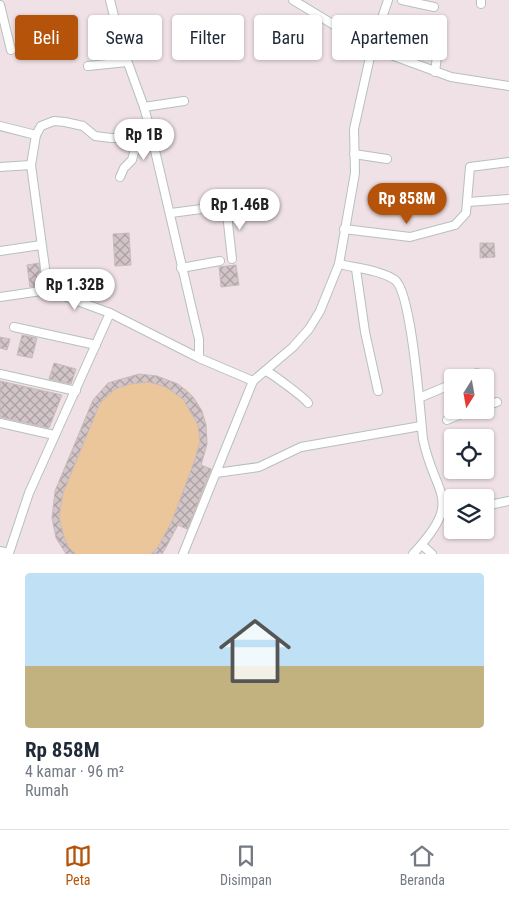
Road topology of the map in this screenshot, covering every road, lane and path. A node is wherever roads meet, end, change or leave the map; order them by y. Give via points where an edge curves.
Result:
1 (110, 0) edge
2 (293, 0) edge
3 (388, 0) edge
4 (402, 0) edge
5 (0, 5) edge
6 (434, 7) dead end
7 (383, 15) edge
8 (332, 24) edge
9 (11, 50) dead end
10 (369, 60) edge
11 (404, 60) edge
12 (437, 60) edge
13 (127, 62) junction
14 (88, 66) dead end
15 (435, 72) junction
16 (509, 86) edge
17 (184, 101) dead end
18 (144, 108) junction
19 (0, 126) edge
20 (148, 134) junction
21 (36, 135) junction
22 (354, 154) junction
23 (387, 159) dead end
24 (509, 162) edge
25 (30, 165) junction
26 (0, 167) edge
27 (120, 177) dead end
28 (509, 199) edge
29 (468, 202) junction
30 (247, 203) dead end
31 (226, 205) junction
32 (170, 213) junction
33 (344, 229) junction
34 (41, 245) junction
35 (0, 251) edge
36 (232, 259) dead end
37 (220, 261) dead end
38 (339, 264) junction
39 (181, 268) junction
40 (356, 268) junction
41 (48, 290) junction
42 (0, 296) edge
43 (110, 312) junction
44 (14, 327) dead end
45 (96, 345) junction
46 (199, 358) junction
47 (266, 371) junction
48 (0, 374) edge
49 (253, 381) junction
50 (444, 387) edge
51 (378, 390) dead end
52 (76, 391) junction
53 (419, 398) junction
54 (497, 402) dead end
55 (308, 403) dead end
56 (494, 403) edge
57 (0, 423) edge
58 (421, 426) junction
59 (54, 435) junction
60 (216, 473) junction
61 (508, 501) edge
62 (494, 504) edge
63 (443, 512) joint
64 (422, 545) junction
65 (0, 551) edge
66 (9, 554) edge
67 (183, 554) edge
68 (414, 554) edge
69 (432, 554) edge

1 - 13 street
2 - 8 street
3 - 7 street
4 - 6 street
5 - 9 street
10 - 22 street via 354,129
11 - 15 street
12 - 15 street
13 - 14 street
13 - 18 street
15 - 16 street via 467,81
17 - 18 street
18 - 20 street
19 - 21 street
20 - 21 street via 120,138 95,136 82,126 54,122 41,126
20 - 27 street via 135,149 132,160
20 - 32 street
21 - 25 street
22 - 23 street
22 - 33 street via 355,173
24 - 29 street via 470,167
25 - 26 street
25 - 34 street
28 - 29 street
29 - 33 street via 464,217 456,225 416,236
30 - 31 street
31 - 32 street
31 - 36 street
32 - 39 street
33 - 38 street
34 - 35 street
34 - 41 street
37 - 39 street
38 - 40 street
38 - 47 street via 320,312 309,329
39 - 46 street via 199,339
40 - 51 street via 365,332
40 - 53 street via 394,280 401,290
41 - 42 street
41 - 43 street
43 - 45 street
43 - 46 street
44 - 45 street
45 - 52 street
46 - 49 street
47 - 49 street
47 - 55 street
48 - 52 street
49 - 60 street
50 - 53 street
52 - 59 street
53 - 58 street
54 - 56 street
57 - 59 street
58 - 60 street via 301,447 259,467
58 - 63 street via 427,456 443,494
59 - 66 street via 29,493
60 - 67 street
61 - 62 street
63 - 64 street
64 - 68 street
64 - 69 street
65 - 66 street

